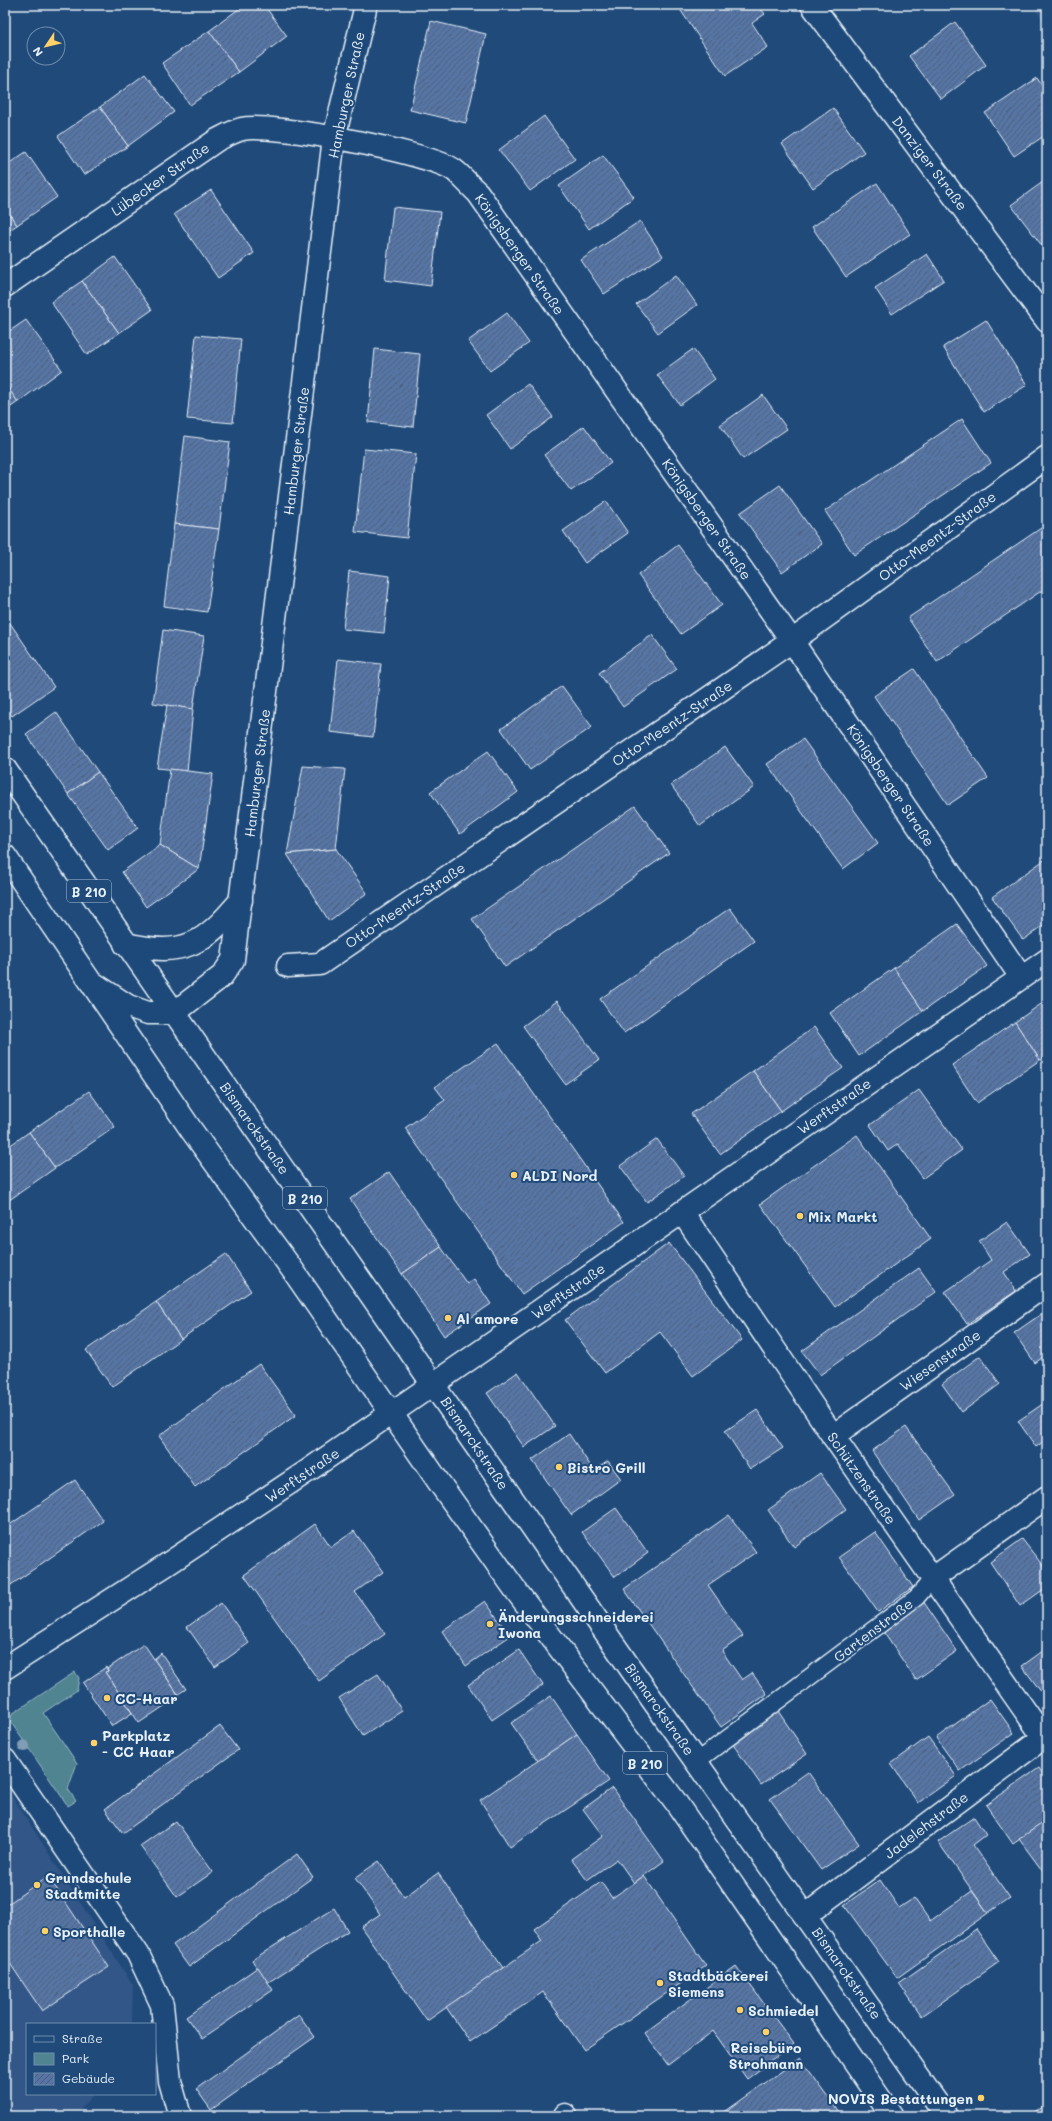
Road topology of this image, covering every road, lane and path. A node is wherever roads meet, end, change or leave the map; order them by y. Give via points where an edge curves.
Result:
1 (366, 5) edge
2 (812, 5) edge
3 (334, 138) junction
4 (5, 286) edge
5 (1047, 321) edge
6 (1047, 457) edge
7 (792, 641) junction
8 (5, 768) edge
9 (5, 856) edge
10 (241, 900) junction
11 (125, 944) junction
12 (1047, 960) edge
13 (288, 966) dead end
14 (1021, 977) junction
15 (92, 983) junction
16 (174, 1013) junction
17 (682, 1212) junction
18 (1047, 1284) edge
19 (435, 1384) junction
20 (392, 1414) junction
21 (833, 1436) junction
22 (1047, 1497) edge
23 (932, 1579) junction
24 (5, 1668) edge
25 (1046, 1738) edge
26 (5, 1760) edge
27 (697, 1761) junction
28 (806, 1915) junction
29 (180, 2116) edge
30 (892, 2116) edge
31 (946, 2116) edge

1 - 3 street, Hamburger Straße
2 - 5 street, Danziger Straße
3 - 4 street, Lübecker Straße via 271,128 243,129 217,140
3 - 7 street, Königsberger Straße via 414,155 453,169 478,193
3 - 10 street, Hamburger Straße
6 - 7 street, Otto-Meentz-Straße
7 - 13 street, Otto-Meentz-Straße via 320,964
7 - 14 street, Königsberger Straße
8 - 11 street, Bismarckstraße / B 210
9 - 15 street, B 210
10 - 11 street via 223,922 202,940 186,947 150,949
10 - 16 street, Hamburger Straße via 233,960 222,976
11 - 16 street, Bismarckstraße / B 210
12 - 14 street, Werftstraße
14 - 17 street, Werftstraße
15 - 16 street via 128,1006 148,1013
15 - 20 street, B 210 via 192,1131
16 - 19 street, Bismarckstraße / B 210
17 - 19 street, Werftstraße
17 - 21 street, Schützenstraße
18 - 21 street, Wiesenstraße
19 - 20 street, Werftstraße
19 - 27 street, Bismarckstraße / B 210
20 - 24 street, Werftstraße via 166,1565
20 - 30 street, B 210 via 517,1592 675,1801
21 - 23 street, Schützenstraße
22 - 23 street, Gartenstraße
23 - 25 street, Schützenstraße
23 - 27 lane, Gartenstraße via 917,1597
25 - 28 street, Jadelehstraße
26 - 29 street via 138,1954 162,2005 170,2081
27 - 28 street, Bismarckstraße / B 210
28 - 31 street, Bismarckstraße / B 210

